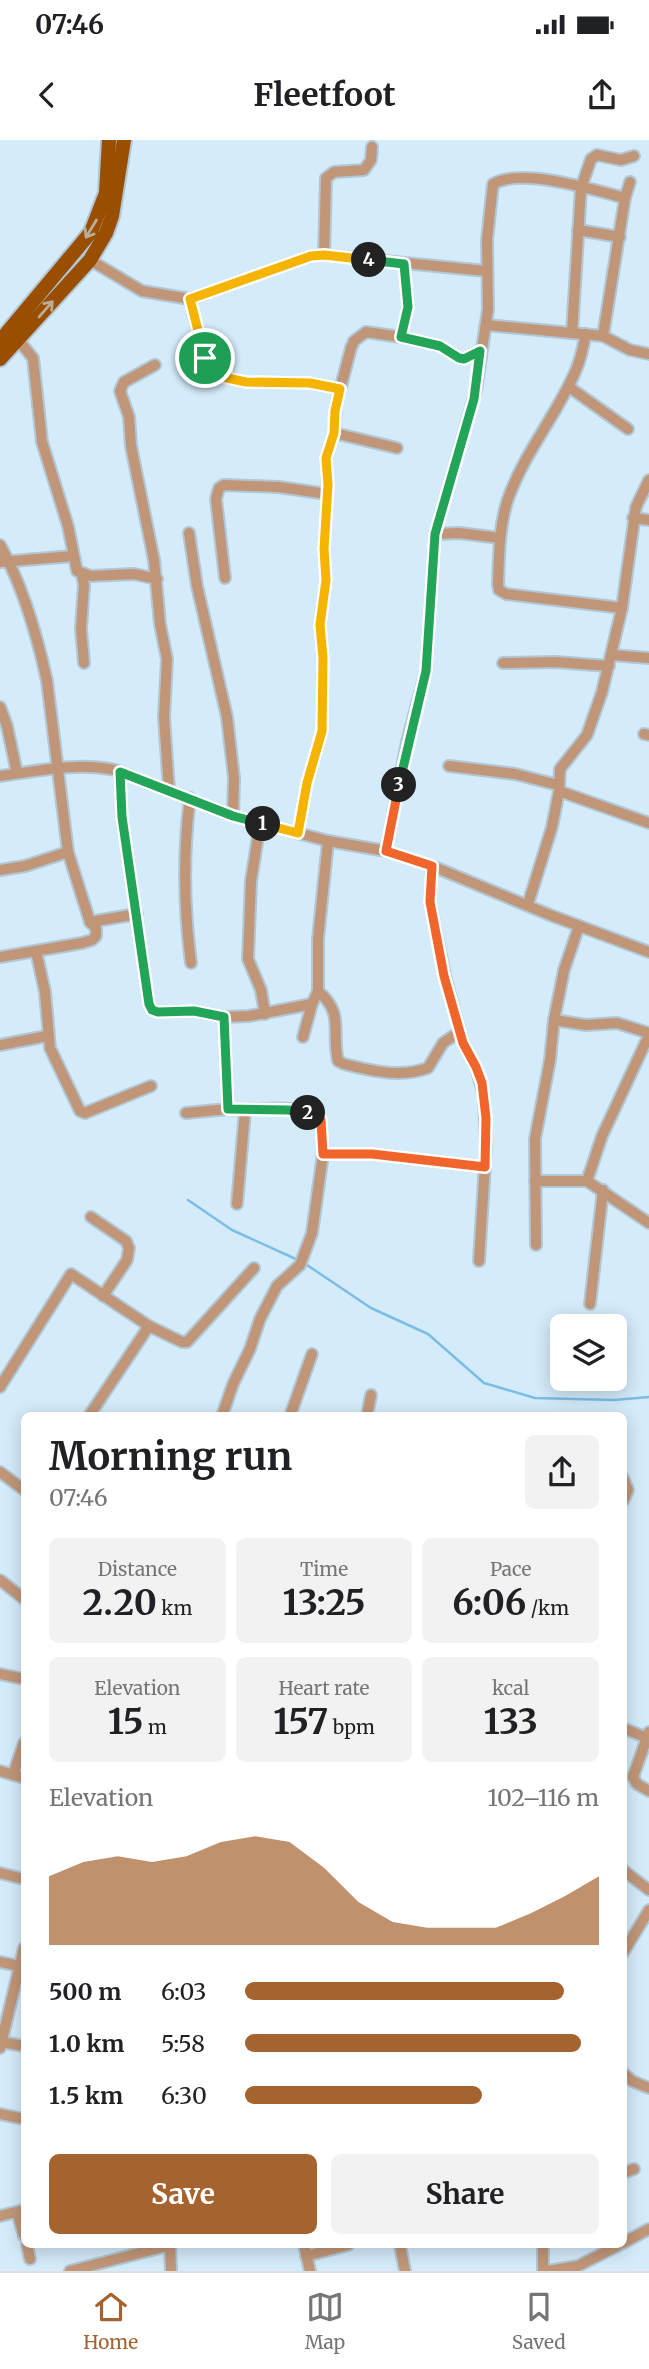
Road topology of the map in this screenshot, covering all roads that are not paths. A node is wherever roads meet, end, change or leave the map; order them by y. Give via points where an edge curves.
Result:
1 (109, 140) edge
2 (124, 140) edge
3 (372, 147) dead end
4 (634, 156) dead end
5 (630, 182) dead end
6 (581, 188) junction
7 (625, 198) junction
8 (578, 230) junction
9 (620, 237) junction
10 (324, 255) junction
11 (90, 260) junction
12 (404, 264) junction
13 (486, 271) junction
14 (190, 299) junction
15 (486, 325) junction
16 (572, 333) junction
17 (586, 334) junction
18 (603, 336) junction
19 (401, 337) junction
20 (0, 341) edge
21 (19, 341) junction
22 (480, 351) junction
23 (649, 355) edge
24 (0, 359) edge
25 (155, 365) dead end
26 (569, 387) junction
27 (340, 389) junction
28 (628, 429) dead end
29 (334, 433) junction
30 (397, 448) dead end
31 (649, 480) edge
32 (327, 494) junction
33 (633, 518) junction
34 (649, 520) edge
35 (190, 533) dead end
36 (435, 534) junction
37 (500, 538) junction
38 (0, 545) edge
39 (73, 556) junction
40 (4, 561) edge
41 (82, 575) junction
42 (225, 578) dead end
43 (157, 579) junction
44 (622, 608) junction
45 (649, 658) edge
46 (611, 661) junction
47 (84, 663) dead end
48 (503, 663) dead end
49 (0, 707) edge
50 (57, 766) junction
51 (449, 766) dead end
52 (120, 772) junction
53 (18, 774) junction
54 (0, 776) edge
55 (559, 788) junction
56 (169, 790) junction
57 (190, 798) junction
58 (233, 816) junction
59 (649, 823) edge
60 (260, 824) junction
61 (298, 833) junction
62 (328, 841) junction
63 (386, 851) junction
64 (68, 852) junction
65 (432, 866) junction
66 (0, 870) edge
67 (528, 904) junction
68 (136, 914) junction
69 (90, 922) junction
70 (579, 926) junction
71 (36, 951) junction
72 (649, 952) edge
73 (0, 957) edge
74 (191, 963) dead end
75 (318, 991) junction
76 (312, 1004) junction
77 (265, 1014) junction
78 (224, 1017) junction
79 (554, 1020) junction
80 (460, 1032) junction
81 (649, 1034) edge
82 (47, 1036) junction
83 (303, 1038) dead end
84 (0, 1045) edge
85 (151, 1086) dead end
86 (228, 1109) junction
87 (245, 1111) junction
88 (186, 1113) dead end
89 (323, 1154) junction
90 (485, 1167) junction
91 (535, 1181) junction
92 (587, 1181) junction
93 (603, 1190) junction
94 (237, 1204) dead end
95 (91, 1217) dead end
96 (649, 1223) edge
97 (536, 1245) dead end
98 (479, 1261) dead end
99 (254, 1268) dead end
100 (103, 1296) junction
101 (590, 1304) dead end
102 (149, 1326) junction
103 (312, 1354) dead end
104 (0, 1387) edge
105 (371, 1395) dead end
106 (92, 1412) edge
107 (223, 1412) edge
108 (291, 1412) edge
109 (369, 1412) edge
110 (0, 1472) edge
111 (21, 1488) edge
112 (0, 1580) edge
113 (21, 1597) edge
114 (0, 1674) edge
115 (21, 1678) edge
116 (627, 1729) edge
117 (648, 1735) edge
118 (0, 1771) edge
119 (19, 1776) edge
120 (649, 1791) edge
121 (627, 1872) edge
122 (0, 1873) edge
123 (21, 1878) edge
124 (647, 1885) edge
125 (649, 1910) edge
126 (627, 1946) edge
127 (21, 1960) edge
128 (0, 1962) edge
129 (19, 1966) junction
130 (1, 2045) edge
131 (21, 2046) edge
132 (627, 2077) edge
133 (649, 2088) edge
134 (0, 2115) edge
135 (21, 2118) edge
136 (21, 2211) edge
137 (0, 2216) edge
138 (649, 2229) edge
139 (627, 2241) edge
140 (28, 2248) edge
141 (159, 2248) edge
142 (171, 2248) edge
143 (326, 2248) edge
144 (401, 2248) edge
145 (543, 2248) edge
146 (613, 2248) edge
147 (305, 2251) edge
148 (30, 2259) dead end
149 (70, 2271) edge
150 (172, 2271) edge
151 (310, 2271) edge
152 (405, 2271) edge
153 (545, 2271) edge

1 -> 20 main road via 106,193 91,232
2 - 11 main road via 112,216
3 - 10 street via 364,170 334,172 326,178
4 - 6 street via 621,160 593,156
5 - 7 street
6 - 7 street
6 - 8 street
6 - 13 street via 523,178 493,184
7 - 9 street
8 - 9 street
8 - 16 street
9 - 18 street
10 - 12 street
10 - 14 street via 303,258
11 - 14 street via 142,291
21 -> 11 main road
12 - 13 street
12 - 19 street via 408,307
13 - 15 street
14 - 27 street via 203,355 206,360 225,363 227,378
15 - 16 street
15 - 22 street
16 - 17 street
17 - 18 street
17 - 26 street
18 - 23 street
19 - 22 street via 440,346 464,359
19 - 27 street via 366,332 359,336
21 - 24 main road
21 - 39 street via 33,358 42,442
22 - 36 street via 474,399
25 - 43 street via 120,386 130,417 131,446
26 - 28 street
26 - 37 street via 514,484
27 - 29 street
29 - 30 street
29 - 32 street via 326,458
31 - 33 street
32 - 42 street via 231,484 219,488 216,499
32 - 61 street via 326,580 320,616 322,731
33 - 34 street
33 - 44 street
35 - 58 street via 197,586 227,717
36 - 37 street
36 - 63 street via 426,671
37 - 44 street via 499,590
38 - 40 street
39 - 40 street
39 - 41 street
40 - 50 street via 41,655
41 - 43 street
41 - 47 street
43 - 56 street via 167,659 164,717
44 - 46 street
45 - 46 street
46 - 48 street
46 - 55 street via 587,735 560,769
49 - 53 street
50 - 52 street
50 - 53 street
50 - 64 street
51 - 55 street via 515,774
52 - 56 street
52 - 68 street
53 - 54 street
55 - 59 street
55 - 67 street
56 - 57 street
57 - 58 street
57 - 74 street via 186,884
58 - 60 street
60 - 61 street
60 - 77 street via 251,881 248,959
61 - 62 street
62 - 63 street
62 - 75 street
63 - 65 street
64 - 66 street
64 - 69 street
65 - 67 street
65 - 80 street via 432,920
67 - 70 street
68 - 69 street
68 - 78 street via 152,1010
69 - 71 street via 96,928 92,940
70 - 72 street
70 - 79 street
71 - 73 street
71 - 82 street via 45,992
75 - 76 street
75 - 80 street via 335,1011 336,1054 344,1064 384,1073 414,1073 428,1068 443,1043
76 - 77 street
76 - 83 street
77 - 78 street
78 - 86 street
79 - 81 street via 617,1023
79 - 91 street via 535,1139
80 - 90 street via 482,1083
81 - 92 street via 602,1136
82 - 84 street
82 - 85 street via 76,1105 85,1113
86 - 87 street
86 - 88 street
87 - 89 street via 314,1114 321,1120
87 - 94 street
89 - 90 street via 372,1154
89 - 107 street via 312,1233 300,1265 277,1286
90 - 98 street
91 - 92 street
91 - 97 street
92 - 93 street
93 - 96 street
93 - 101 street
95 - 100 street via 130,1248
99 - 102 street via 187,1342
100 - 102 street
100 - 104 street via 71,1274
102 - 106 street
103 - 108 street
105 - 109 street
110 - 111 street
112 - 113 street
114 - 115 street
116 - 117 street
117 - 120 street via 633,1777
118 - 119 street
121 - 124 street
122 - 123 street
125 - 126 street
127 - 129 street
128 - 129 street
129 - 130 street
130 - 131 street
132 - 133 street
134 - 135 street
136 - 137 street
138 - 139 street
140 - 148 street
141 - 149 street
142 - 150 street
143 - 147 street
144 - 152 street
145 - 153 street
146 - 153 street via 578,2266
147 - 151 street

